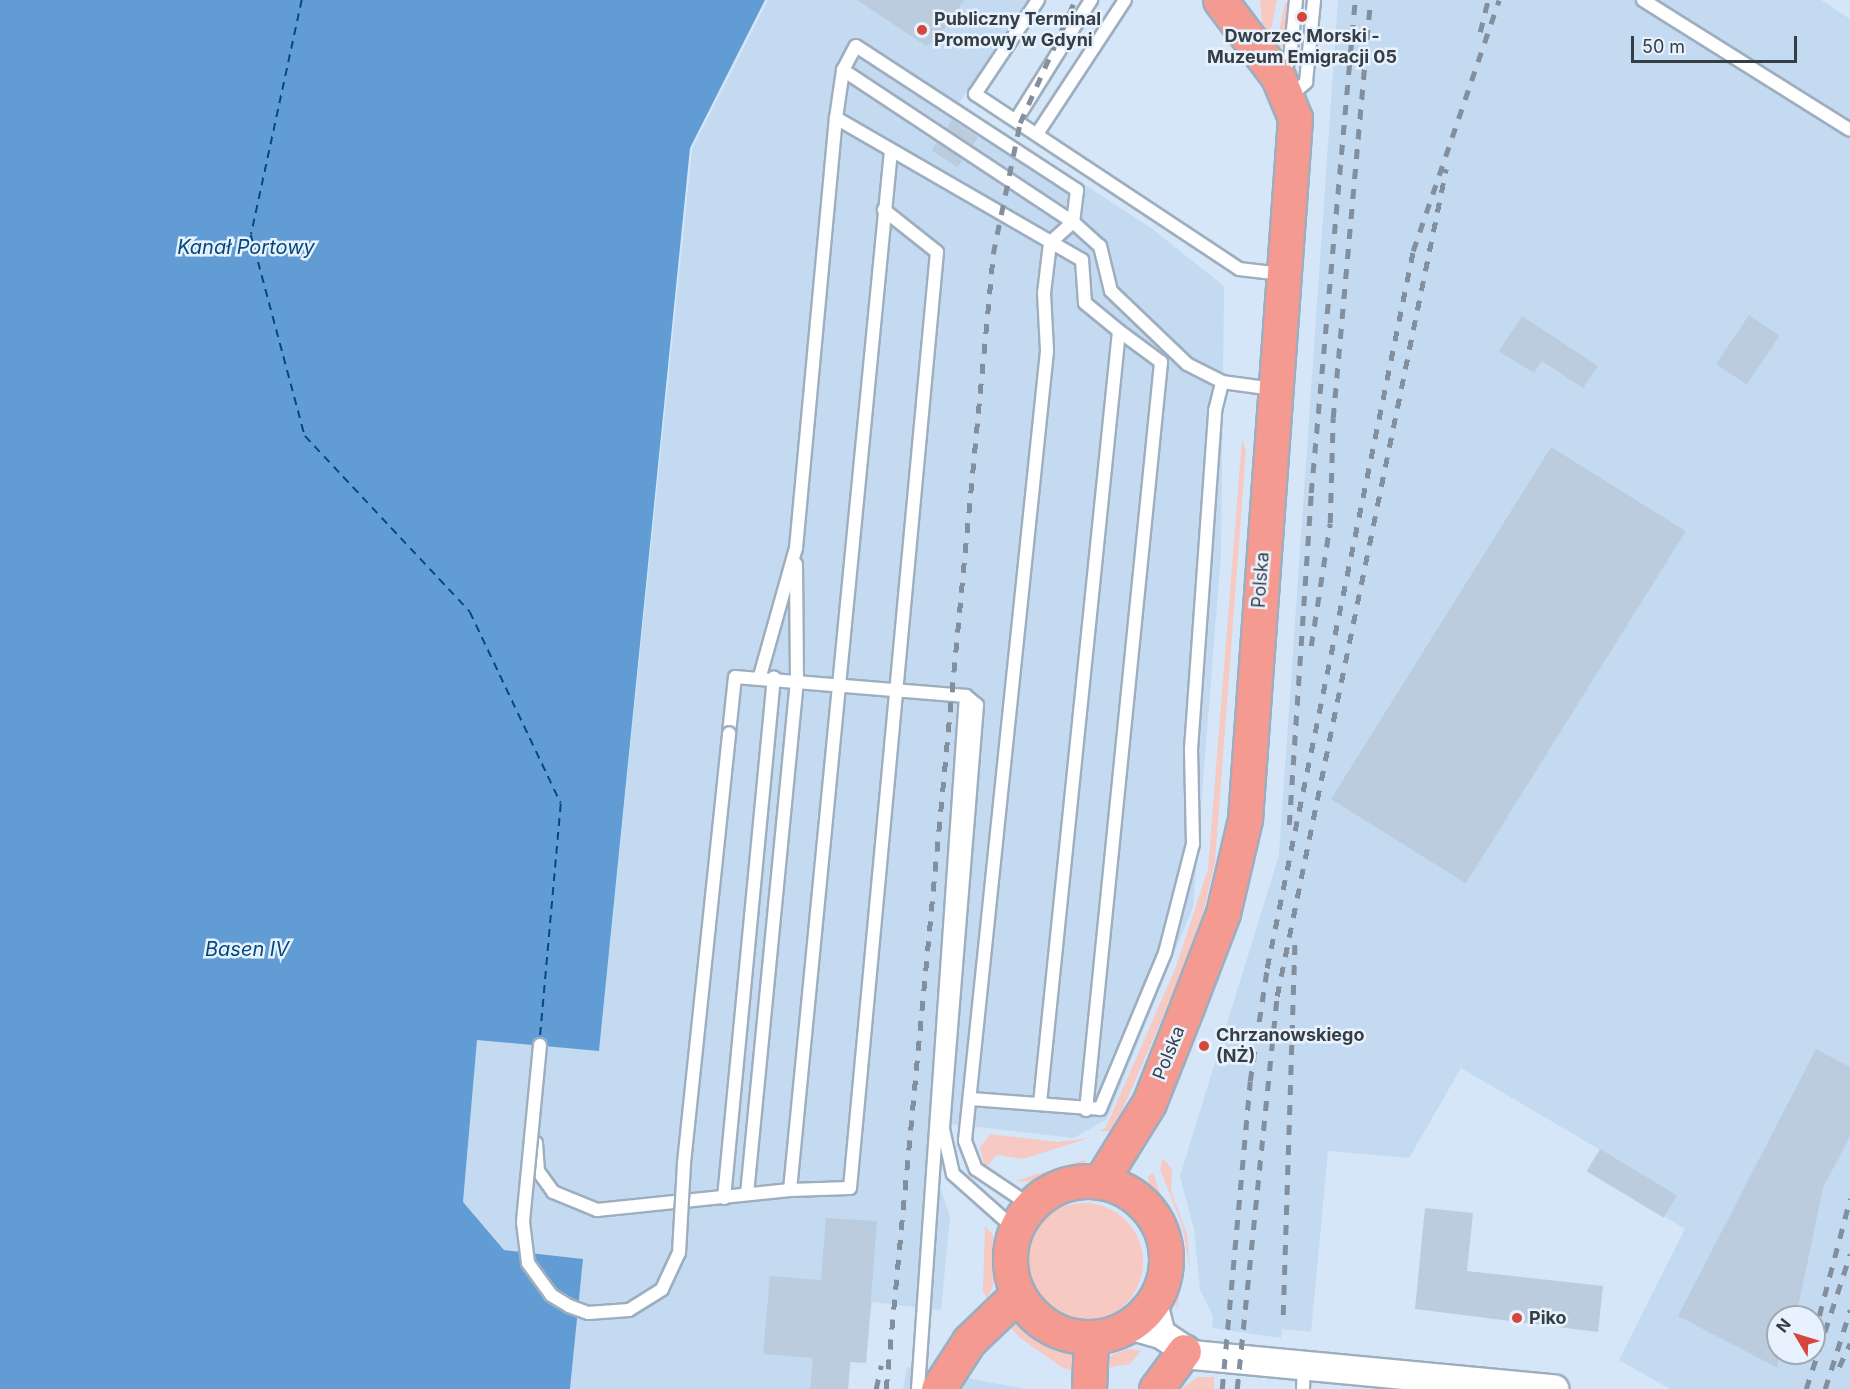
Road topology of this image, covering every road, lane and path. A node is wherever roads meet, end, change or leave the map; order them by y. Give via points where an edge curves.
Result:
1 (1038, 0) edge
2 (1091, 0) edge
3 (1125, 0) edge
4 (1220, 0) edge
5 (1250, 0) edge
6 (1296, 0) edge
7 (1314, 0) edge
8 (1643, 0) edge
9 (1259, 50) junction
10 (843, 70) junction
11 (1284, 87) junction
12 (836, 118) junction
13 (1016, 120) junction
14 (1850, 130) edge
15 (1037, 134) junction
16 (891, 150) junction
17 (884, 210) junction
18 (1073, 222) junction
19 (1050, 243) junction
20 (1283, 274) junction
21 (1119, 331) junction
22 (1222, 382) junction
23 (1274, 389) junction
24 (796, 548) junction
25 (760, 676) junction
26 (774, 677) junction
27 (797, 680) junction
28 (838, 684) junction
29 (895, 689) junction
30 (966, 696) junction
31 (971, 1099) junction
32 (1149, 1103) junction
33 (1040, 1104) junction
34 (1086, 1110) junction
35 (1100, 1182) junction
36 (790, 1190) junction
37 (747, 1194) junction
38 (1132, 1194) junction
39 (724, 1198) junction
40 (1023, 1218) junction
41 (1018, 1294) junction
42 (1166, 1329) junction
43 (1090, 1337) junction
44 (1304, 1377) edge
45 (918, 1389) edge
46 (938, 1389) edge
47 (1089, 1389) edge
48 (1156, 1389) edge
49 (1554, 1389) edge

1 - 13 lane via 975,94
2 - 13 lane
3 - 15 lane
4 - 9 highway, Polska
5 - 9 highway, Polska
6 - 11 lane
7 - 11 lane via 1306,82
8 - 14 lane
9 - 11 highway, Polska
10 - 12 lane
10 - 18 lane
10 - 18 lane via 856,46 1077,190
11 - 20 highway, Polska via 1295,118
12 - 16 lane
12 - 24 lane
13 - 15 lane
15 - 20 lane via 1239,269
16 - 17 lane
16 - 19 lane
17 - 28 lane
17 - 29 lane via 937,252
18 - 19 lane
18 - 22 lane via 1100,246 1111,291 1187,364
19 - 21 lane via 1082,260 1084,303
19 - 31 lane via 1044,293 1047,351
20 - 23 highway, Polska
21 - 33 lane
21 - 34 lane via 1161,362
22 - 23 lane
22 - 34 lane via 1215,411 1191,749 1193,844 1165,953 1100,1108
23 - 32 highway, Polska via 1239,851 1223,913
24 - 25 lane
24 - 27 lane
25 - 26 lane
25 - 39 lane, bridge via 735,677 684,1163 679,1253 662,1289 629,1310 588,1313 552,1295 528,1263 523,1222 540,1045 535,1157 553,1192 597,1210
26 - 27 lane
26 - 39 lane
27 - 28 lane
27 - 37 lane
28 - 29 lane
28 - 36 lane
29 - 30 lane
29 - 36 lane via 849,1188
30 - 40 lane via 978,712 944,1107 944,1147 962,1186
30 - 45 lane
31 - 33 lane
31 - 40 lane via 965,1141 969,1161
32 - 35 highway, Polska
32 - 38 highway, Polska
33 - 34 lane
35 - 38 highway
35 - 40 highway via 1066,1185
36 - 37 lane
37 - 39 lane
38 - 42 highway via 1150,1211 1162,1233
40 - 41 highway via 1010,1251
41 - 43 highway via 1045,1324 1064,1334
41 - 46 highway via 969,1341
42 - 43 highway via 1129,1325
42 - 44 street
42 - 48 highway
43 - 47 highway
44 - 49 street

